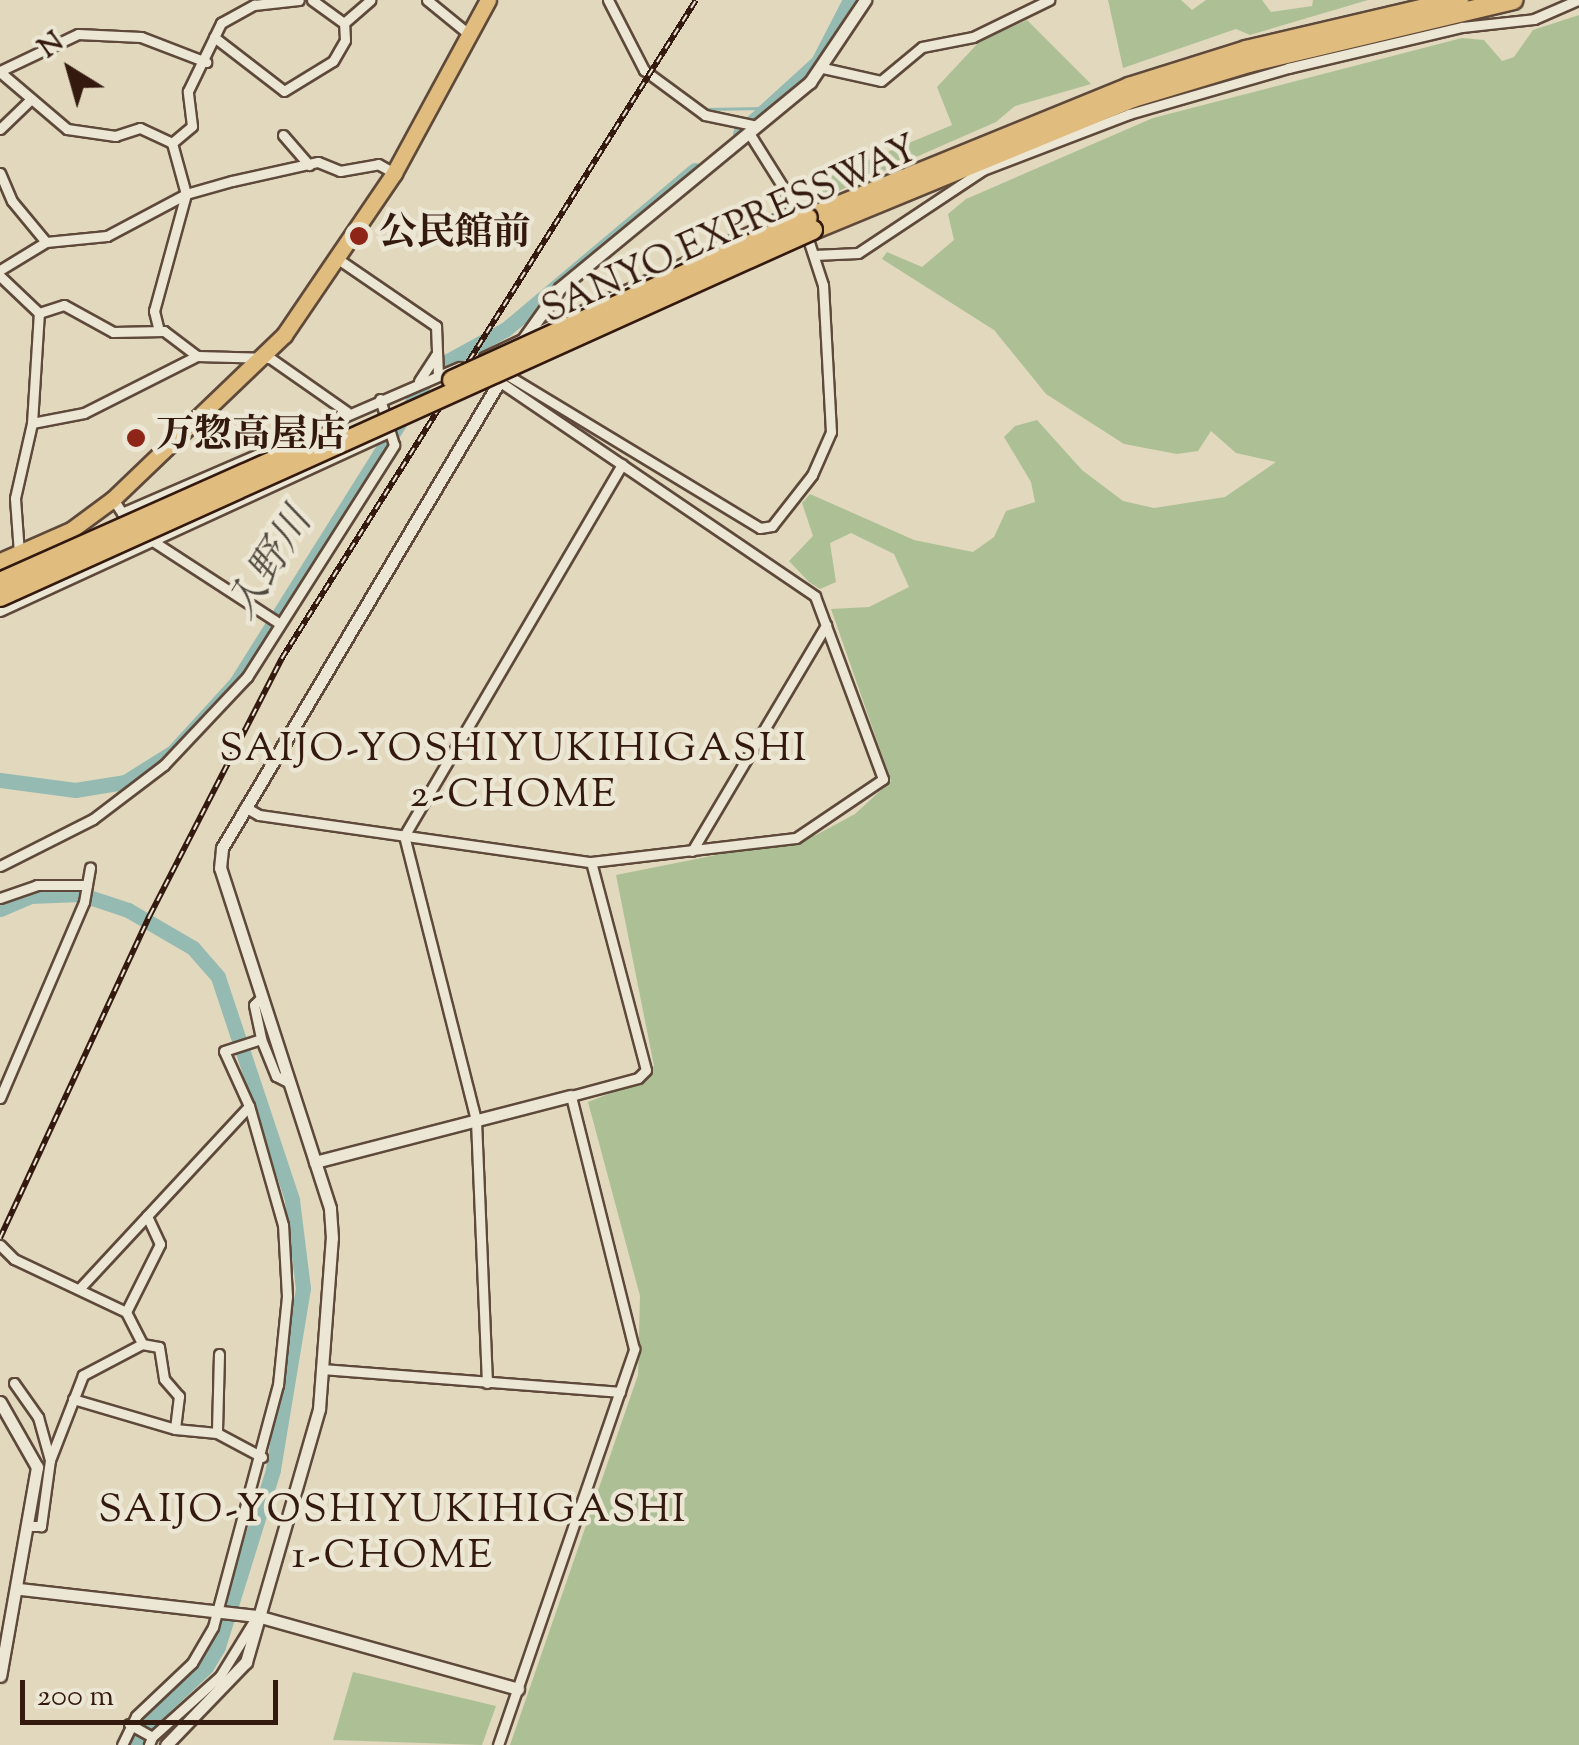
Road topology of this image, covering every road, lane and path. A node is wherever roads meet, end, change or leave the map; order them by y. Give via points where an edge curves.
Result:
1 (299, 0) edge
2 (312, 0) edge
3 (370, 0) edge
4 (427, 0) edge
5 (488, 0) edge
6 (608, 0) edge
7 (866, 0) edge
8 (1049, 0) edge
9 (1460, 0) edge
10 (1578, 0) edge
11 (1516, 5) edge
12 (1519, 21) junction
13 (344, 23) junction
14 (472, 36) junction
15 (214, 37) junction
16 (206, 62) junction
17 (823, 68) junction
18 (0, 71) edge
19 (29, 100) junction
20 (752, 125) junction
21 (0, 129) edge
22 (283, 135) dead end
23 (172, 143) junction
24 (309, 165) junction
25 (0, 173) edge
26 (394, 173) junction
27 (186, 194) junction
28 (806, 219) junction
29 (46, 242) junction
30 (814, 254) junction
31 (338, 259) junction
32 (0, 273) edge
33 (39, 313) junction
34 (159, 331) junction
35 (524, 334) junction
36 (197, 356) junction
37 (264, 356) junction
38 (432, 371) junction
39 (502, 377) junction
40 (380, 399) junction
41 (347, 412) junction
42 (32, 423) junction
43 (390, 436) junction
44 (622, 464) junction
45 (118, 506) junction
46 (151, 540) junction
47 (20, 553) junction
48 (0, 561) edge
49 (0, 582) edge
50 (0, 597) edge
51 (0, 611) edge
52 (276, 621) junction
53 (826, 625) junction
54 (246, 807) junction
55 (404, 836) junction
56 (692, 851) junction
57 (591, 862) junction
58 (0, 866) edge
59 (90, 868) dead end
60 (86, 891) junction
61 (0, 898) edge
62 (262, 996) junction
63 (258, 1040) junction
64 (291, 1084) junction
65 (571, 1096) junction
66 (0, 1098) edge
67 (249, 1106) junction
68 (476, 1120) junction
69 (315, 1162) junction
70 (147, 1216) junction
71 (0, 1245) edge
72 (80, 1288) junction
73 (126, 1312) junction
74 (142, 1344) junction
75 (219, 1354) dead end
76 (323, 1369) junction
77 (14, 1383) dead end
78 (488, 1383) junction
79 (620, 1392) junction
80 (74, 1399) junction
81 (0, 1402) edge
82 (175, 1429) junction
83 (217, 1432) junction
84 (262, 1457) junction
85 (50, 1460) junction
86 (30, 1526) junction
87 (20, 1589) junction
88 (218, 1612) junction
89 (257, 1616) junction
90 (5, 1634) edge
91 (0, 1676) edge
92 (518, 1689) junction
93 (131, 1725) junction
94 (150, 1739) edge
95 (122, 1745) edge
96 (166, 1745) edge
97 (498, 1745) edge

1 - 15 street via 243,8
2 - 13 street
3 - 13 street
4 - 14 street
5 - 14 main road
6 - 20 street via 644,70 706,114
7 - 17 street
8 - 17 street via 973,37 930,44 881,81
9 - 28 highway, SANYO EXPRESSWAY via 1246,50 1128,86
10 - 12 street
11 - 12 street
11 - 28 highway, SANYO EXPRESSWAY via 1250,63 1133,98
12 - 30 street via 1288,68 1130,114 983,170 858,253
13 - 15 street via 344,40 332,61 284,91
14 - 26 main road
15 - 16 street
16 - 18 street via 170,44 78,34
16 - 23 street via 188,92 192,126
17 - 20 street
18 - 19 street
19 - 21 street
19 - 23 street via 66,129 115,136 140,128
20 - 28 street
20 - 35 street via 560,288
22 - 24 street
23 - 27 street
24 - 26 street via 328,162 340,171 357,171 378,164
24 - 27 street
25 - 29 street via 12,201
26 - 31 main road
27 - 29 street via 107,236
27 - 34 street via 154,311
28 - 30 street
28 - 35 street
28 - 49 highway, SANYO EXPRESSWAY, bridge
28 - 50 highway, SANYO EXPRESSWAY, bridge
29 - 32 street
30 - 39 street via 823,285 831,432 812,474 772,526 760,528
31 - 37 main road
31 - 38 street via 436,326
32 - 33 street
33 - 34 street via 64,305 113,332
33 - 42 street
34 - 36 street
35 - 38 street
35 - 39 street
36 - 37 street
36 - 42 street via 84,413
37 - 41 street
37 - 45 main road
38 - 40 street
39 - 44 street
39 - 54 street
40 - 41 street
40 - 43 street
41 - 45 street
42 - 47 street via 15,498
43 - 46 street
43 - 52 street
44 - 53 street via 814,596
44 - 55 street
45 - 46 street via 122,520
45 - 47 main road
46 - 51 street
46 - 52 street
47 - 48 main road
52 - 58 street via 247,677 164,764 71,834 28,847
53 - 56 street
53 - 56 street via 883,779 796,838
54 - 55 street via 258,815
54 - 62 street via 222,848 220,868
55 - 57 street
55 - 68 street
56 - 57 street
57 - 65 street via 646,1070
59 - 60 street
60 - 61 street via 37,884
60 - 66 street
62 - 63 street via 254,1005
62 - 64 street
63 - 64 street via 276,1076
63 - 67 street via 224,1051
64 - 69 street
65 - 68 street
65 - 79 street via 634,1348
67 - 70 street
67 - 84 street via 274,1182 286,1266 278,1385
68 - 69 street
68 - 78 street
69 - 76 street via 332,1238
70 - 72 street
70 - 73 street via 160,1244 143,1290
71 - 72 street via 14,1259
72 - 73 street
73 - 74 street
74 - 80 street via 83,1375
74 - 82 street via 160,1346 164,1378 180,1396
75 - 83 street
76 - 78 street
76 - 89 street via 319,1409
77 - 85 street via 38,1416
78 - 79 street
79 - 92 street
80 - 82 street
80 - 85 street
81 - 86 street via 37,1467
82 - 83 street
83 - 84 street
84 - 88 street
85 - 86 street via 41,1526
86 - 87 street
87 - 88 street
87 - 90 street
88 - 89 street
88 - 93 street via 201,1652
89 - 92 street
89 - 94 street via 220,1676
89 - 96 street via 238,1673
90 - 91 street
92 - 97 street
93 - 94 street
93 - 95 street

